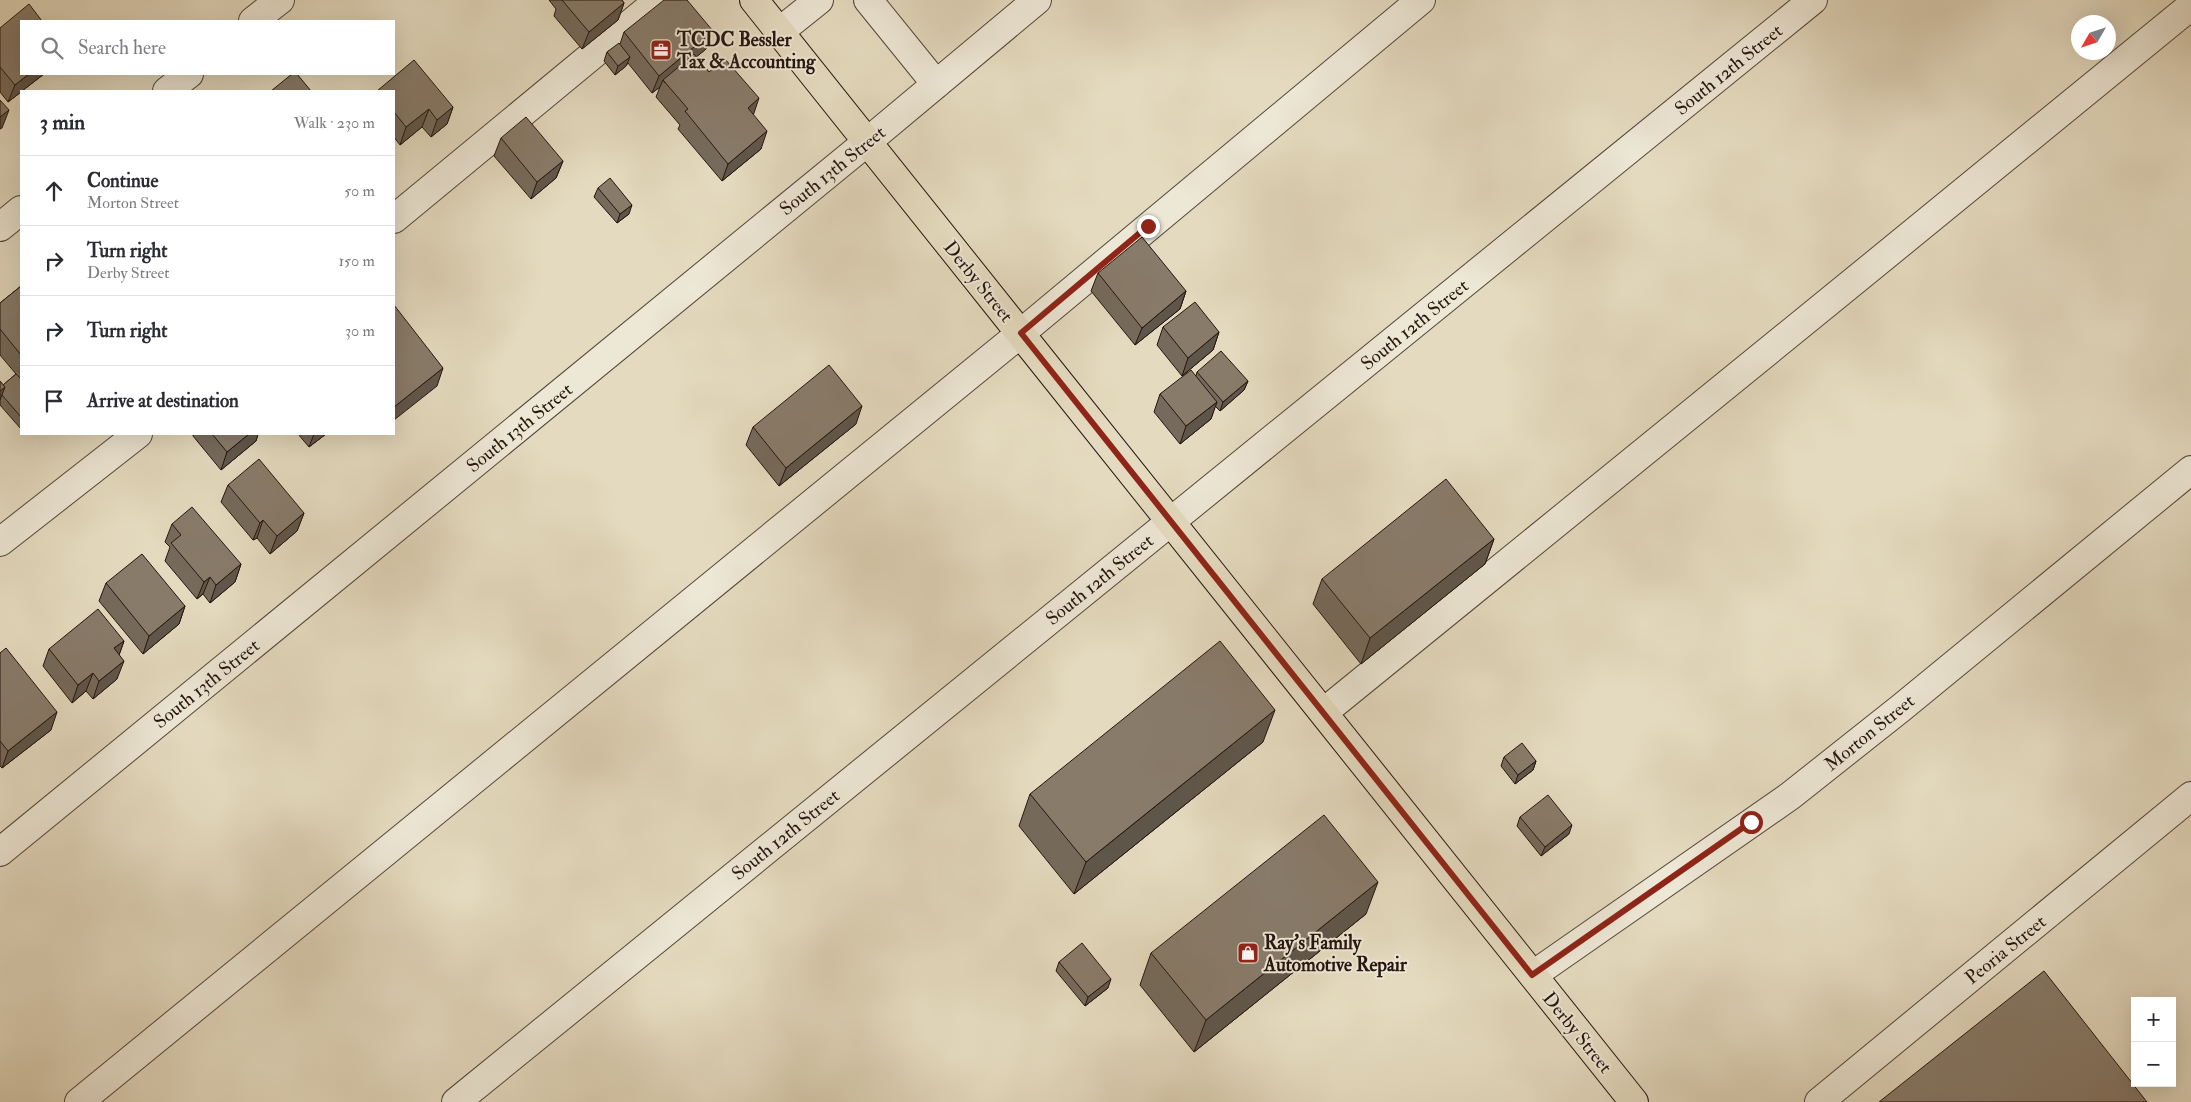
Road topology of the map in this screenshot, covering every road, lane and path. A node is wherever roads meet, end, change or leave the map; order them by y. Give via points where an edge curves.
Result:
1 (280, 0) edge
2 (659, 0) edge
3 (754, 0) edge
4 (819, 0) edge
5 (868, 0) edge
6 (1037, 0) edge
7 (1421, 0) edge
8 (1813, 0) edge
9 (2191, 6) edge
10 (254, 20) edge
11 (779, 32) junction
12 (188, 75) edge
13 (936, 84) junction
14 (168, 90) edge
15 (867, 142) junction
16 (20, 211) edge
17 (395, 218) edge
18 (0, 227) edge
19 (1021, 333) junction
20 (137, 435) edge
21 (2191, 470) edge
22 (1171, 520) junction
23 (0, 542) edge
24 (1324, 712) junction
25 (2191, 796) edge
26 (0, 852) edge
27 (1532, 975) junction
28 (79, 1102) edge
29 (456, 1102) edge
30 (1634, 1102) edge
31 (1819, 1102) edge

1 - 10 street
2 - 17 street
3 - 11 main road, Derby Street
4 - 11 street
5 - 13 street
6 - 13 street, South 13th Street
7 - 19 street
8 - 22 street, South 12th Street
9 - 24 street
11 - 15 main road, Derby Street
12 - 14 street
13 - 15 street, South 13th Street
15 - 19 main road, Derby Street
15 - 26 street, South 13th Street
16 - 18 street
19 - 22 main road, Derby Street
19 - 28 street
20 - 23 street
21 - 27 street, Morton Street via 1790,796
22 - 24 main road, Derby Street
22 - 29 street, South 12th Street
24 - 27 main road, Derby Street
25 - 31 street, Peoria Street
27 - 30 main road, Derby Street

